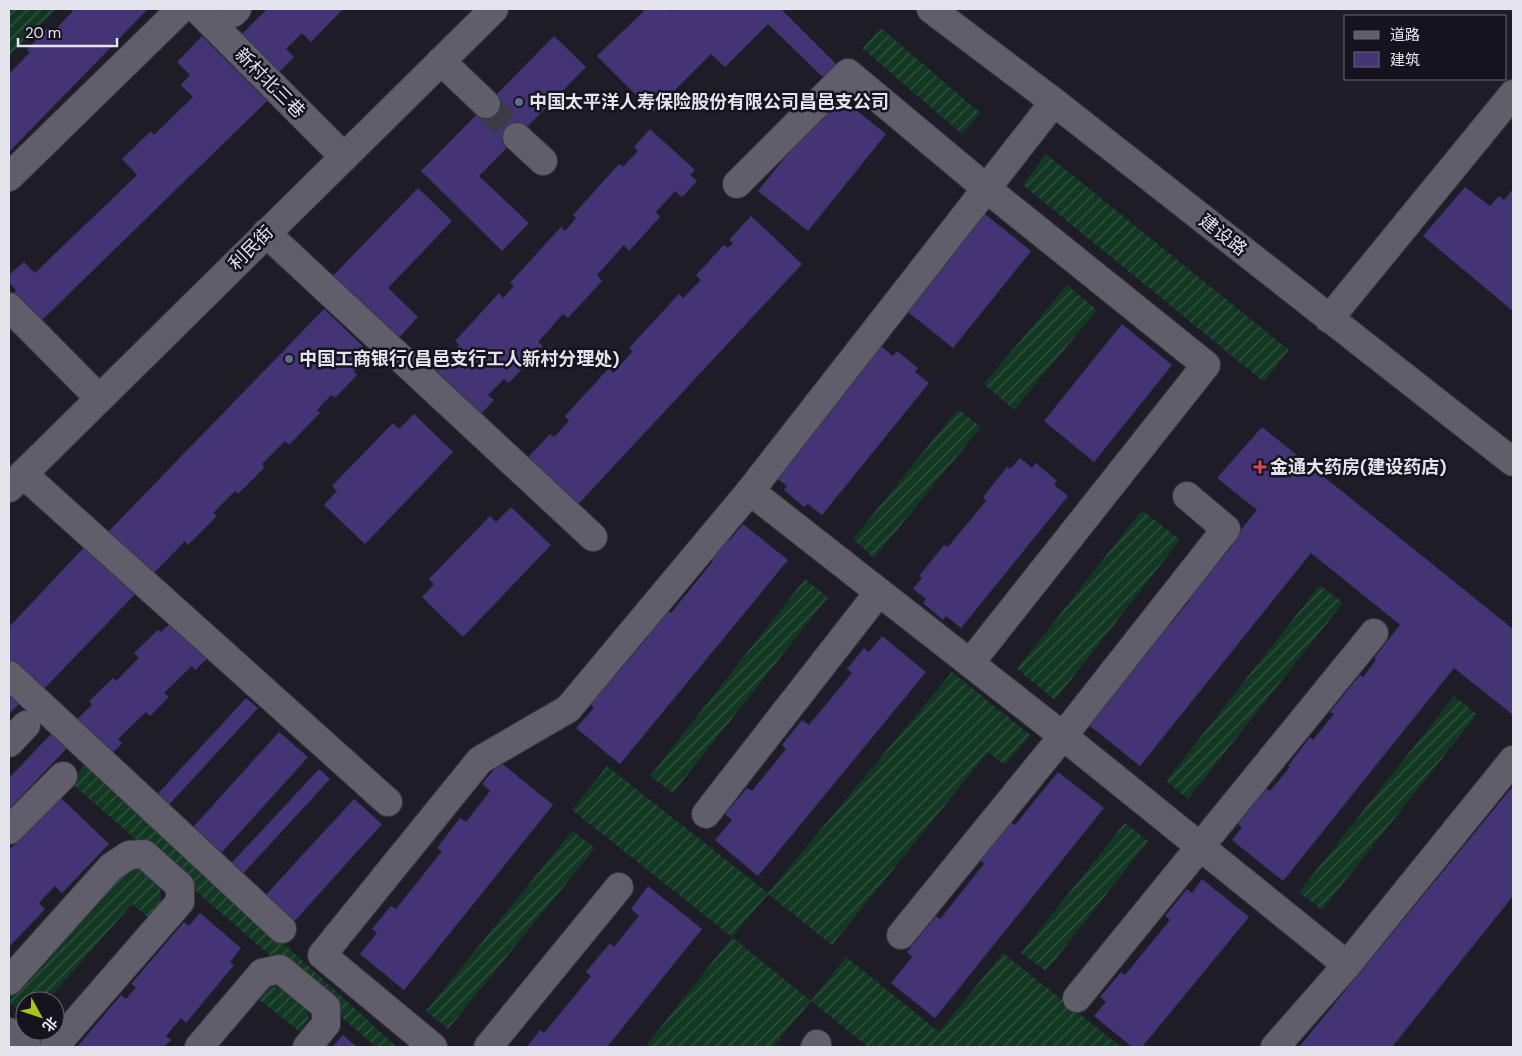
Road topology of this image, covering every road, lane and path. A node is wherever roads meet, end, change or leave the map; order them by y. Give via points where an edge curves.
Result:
1 (181, 9) edge
2 (196, 9) edge
3 (494, 9) edge
4 (931, 9) edge
5 (441, 61) junction
6 (1513, 94) edge
7 (1054, 102) junction
8 (486, 104) tunnel mouth
9 (518, 137) tunnel mouth
10 (344, 157) junction
11 (542, 161) dead end
12 (9, 178) edge
13 (737, 184) dead end
14 (987, 189) junction
15 (266, 234) junction
16 (9, 307) edge
17 (1330, 319) junction
18 (99, 398) junction
19 (1513, 462) edge
20 (16, 481) edge
21 (750, 491) junction
22 (1188, 496) dead end
23 (593, 537) dead end
24 (879, 592) junction
25 (1374, 633) dead end
26 (970, 663) junction
27 (9, 675) edge
28 (1063, 736) junction
29 (1513, 760) edge
30 (64, 776) dead end
31 (388, 802) dead end
32 (706, 814) dead end
33 (9, 830) edge
34 (1200, 847) junction
35 (619, 886) dead end
36 (282, 929) dead end
37 (901, 935) dead end
38 (1347, 965) junction
39 (9, 981) edge
40 (1077, 998) dead end
41 (9, 1032) edge
42 (27, 1047) edge
43 (54, 1047) edge
44 (199, 1047) edge
45 (307, 1047) edge
46 (433, 1047) edge
47 (488, 1047) edge
48 (1275, 1047) edge

1 - 12 street
2 - 10 street, 新村北三巷
3 - 5 street, 利民街
4 - 7 street, 建设路
5 - 8 street
5 - 10 street, 利民街
6 - 17 street
7 - 14 street
7 - 17 street, 建设路
9 - 11 street
10 - 15 street, 利民街
13 - 14 street via 848,73
14 - 21 street
14 - 26 street via 1206,365
15 - 18 street, 利民街
15 - 23 street
16 - 18 street
17 - 19 street, 建设路
18 - 20 street, 利民街
20 - 31 street
21 - 24 street
21 - 46 street via 568,709 480,760 322,955
22 - 28 street via 1226,529
24 - 26 street
24 - 32 street
25 - 34 street
26 - 28 street
27 - 36 street
28 - 34 street
28 - 37 street
29 - 38 street
30 - 33 street
34 - 38 street
34 - 40 street
35 - 47 street
38 - 48 street
39 - 43 street via 111,867 129,855 144,854 180,886 180,902
41 - 42 street
44 - 45 street via 262,973 280,969 326,1007 326,1024

